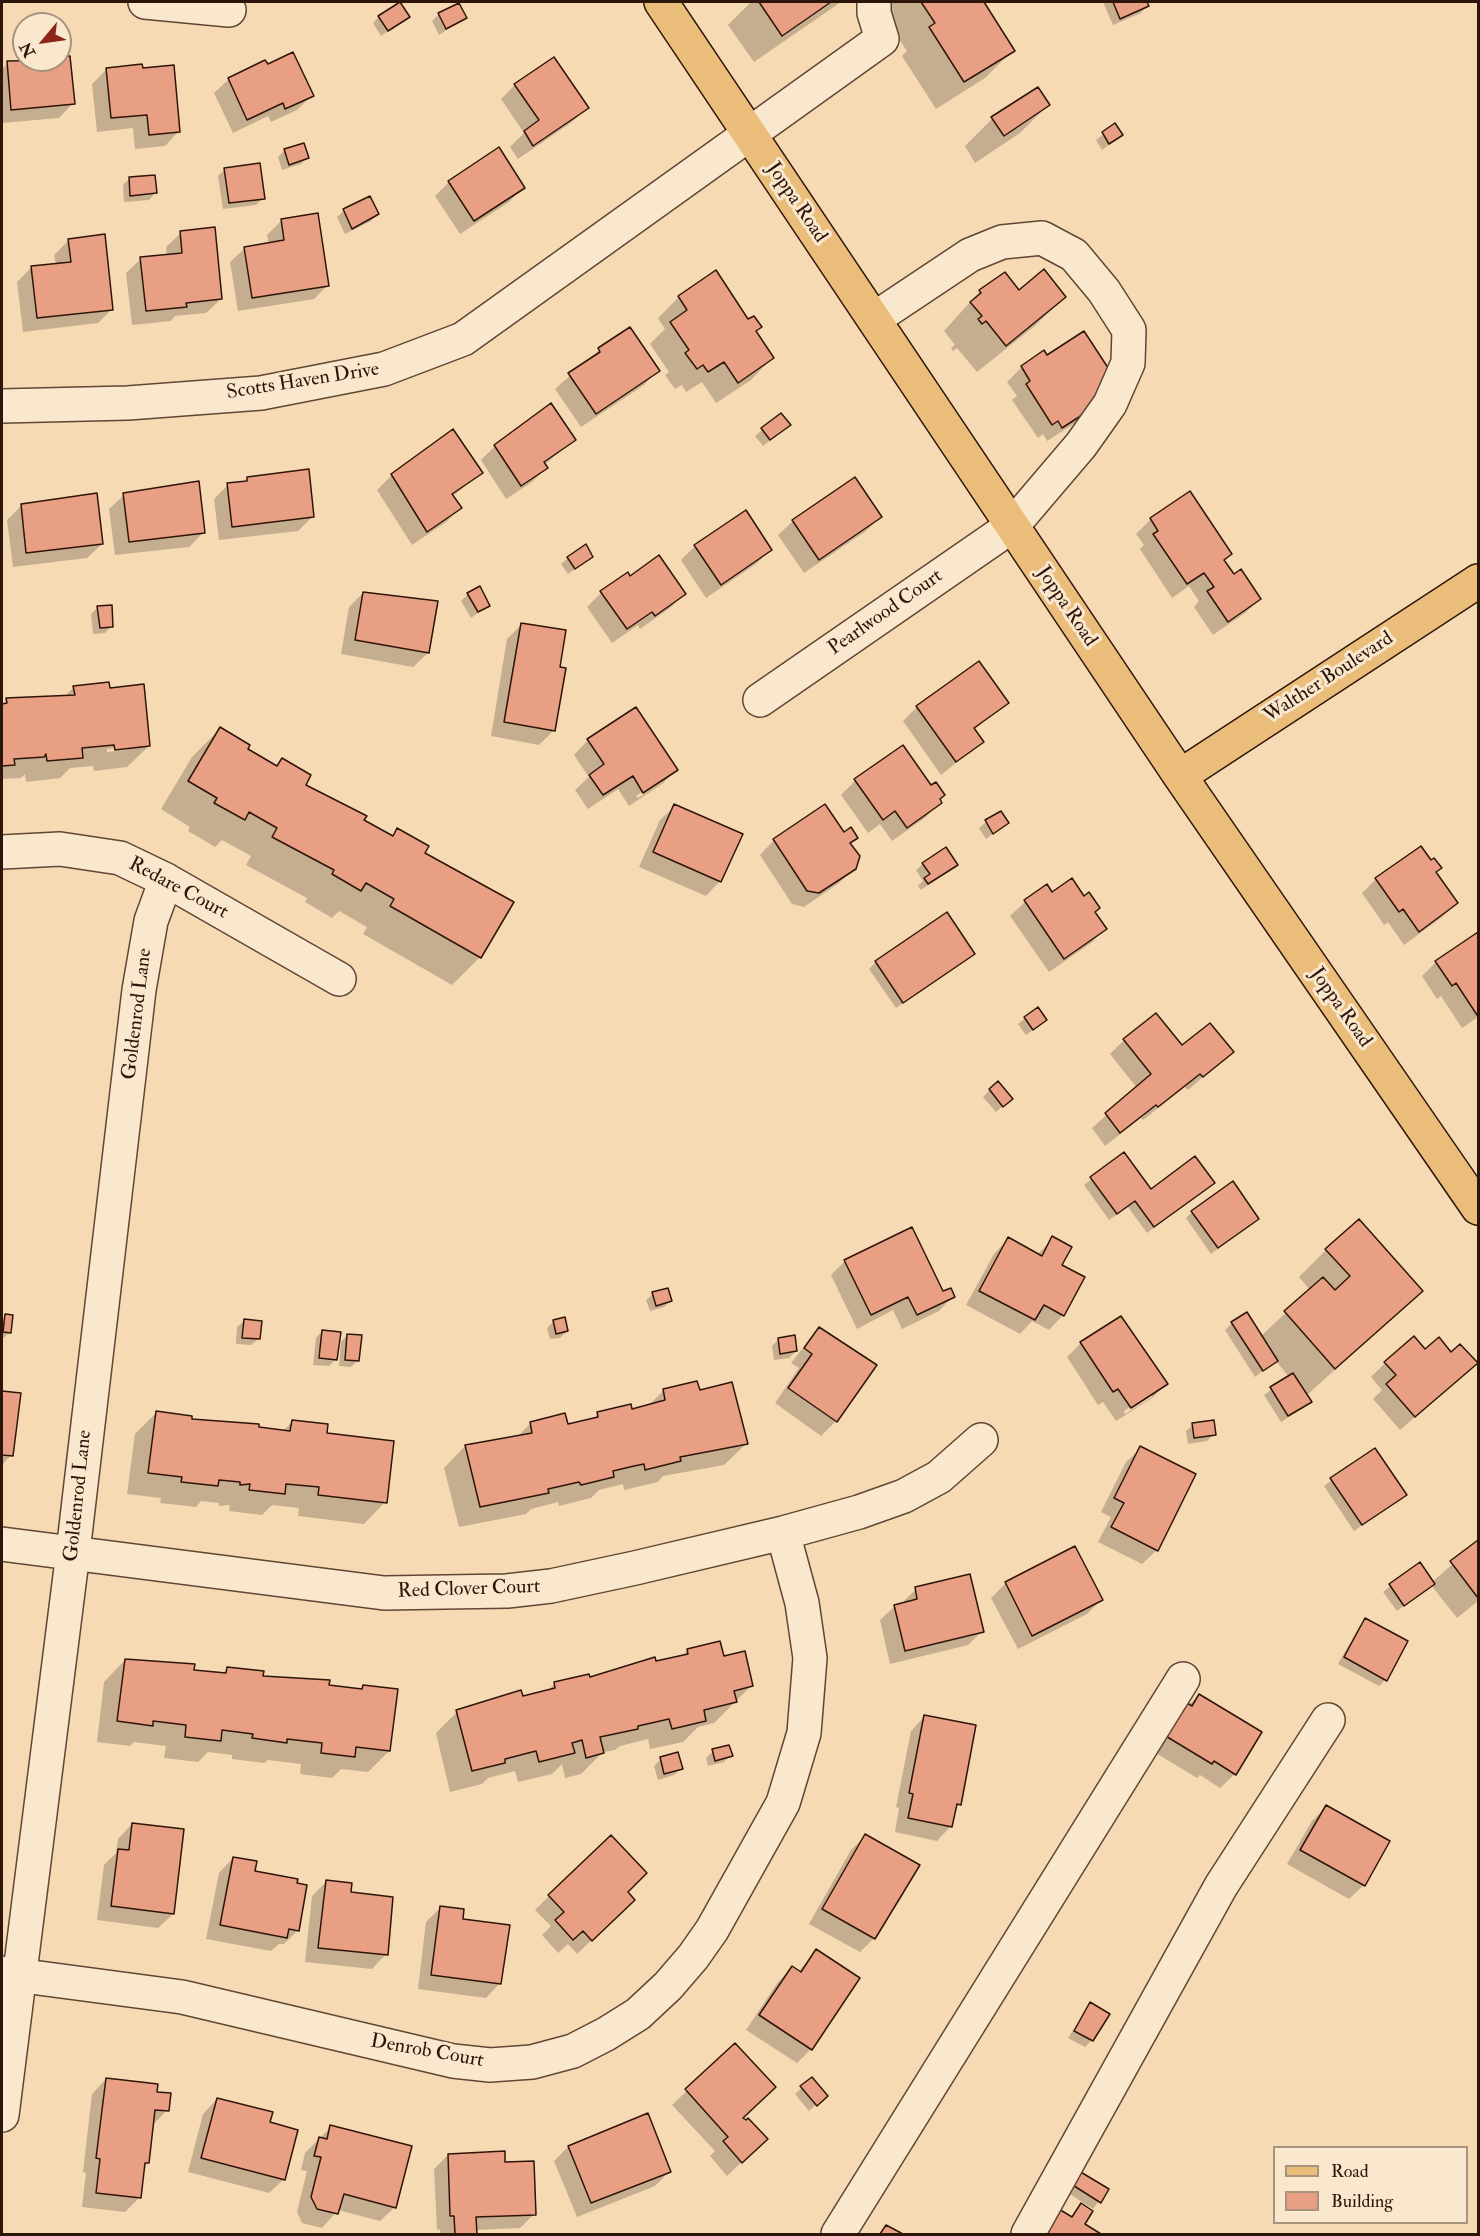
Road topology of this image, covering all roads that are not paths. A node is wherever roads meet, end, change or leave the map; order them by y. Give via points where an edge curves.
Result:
1 (145, 2) edge
2 (660, 2) edge
3 (874, 2) edge
4 (229, 10) dead end
5 (750, 135) junction
6 (874, 319) junction
7 (2, 406) edge
8 (1012, 526) junction
9 (1479, 580) edge
10 (760, 700) dead end
11 (1180, 776) junction
12 (2, 852) edge
13 (166, 880) junction
14 (339, 979) dead end
15 (1479, 1208) edge
16 (981, 1440) dead end
17 (783, 1533) junction
18 (2, 1544) edge
19 (73, 1552) junction
20 (1183, 1679) dead end
21 (1328, 1720) dead end
22 (10, 1973) edge
23 (2, 2115) edge
24 (838, 2235) edge
25 (1028, 2235) edge

1 - 4 street
2 - 5 main road, Joppa Road
3 - 5 street, Scotts Haven Drive via 882,39
5 - 6 main road, Joppa Road
5 - 7 street, Scotts Haven Drive via 463,339 431,354 384,369 261,393 128,403
6 - 8 main road, Joppa Road
6 - 8 street, Pearlwood Court via 970,255 1002,242 1042,238 1074,255 1104,291 1129,330 1128,363 1110,404 1081,445
8 - 10 street, Pearlwood Court
8 - 11 main road, Joppa Road
9 - 11 main road, Walther Boulevard
11 - 15 main road, Joppa Road
12 - 13 street, Redare Court via 87,851 120,858
13 - 14 street, Redare Court
13 - 19 street, Goldenrod Lane via 151,921 139,990
16 - 17 street, Red Clover Court via 939,1477 904,1496
17 - 19 street, Red Clover Court via 551,1586 443,1594 323,1587
17 - 22 street, Denrob Court via 802,1603 810,1658 804,1733 783,1803 693,1957 638,2014 606,2034 573,2050 532,2062 490,2065 453,2061 182,1997
18 - 19 street, Red Clover Court
19 - 22 street, Goldenrod Lane
20 - 24 street
21 - 25 street via 1221,1886
22 - 23 street, Goldenrod Lane

